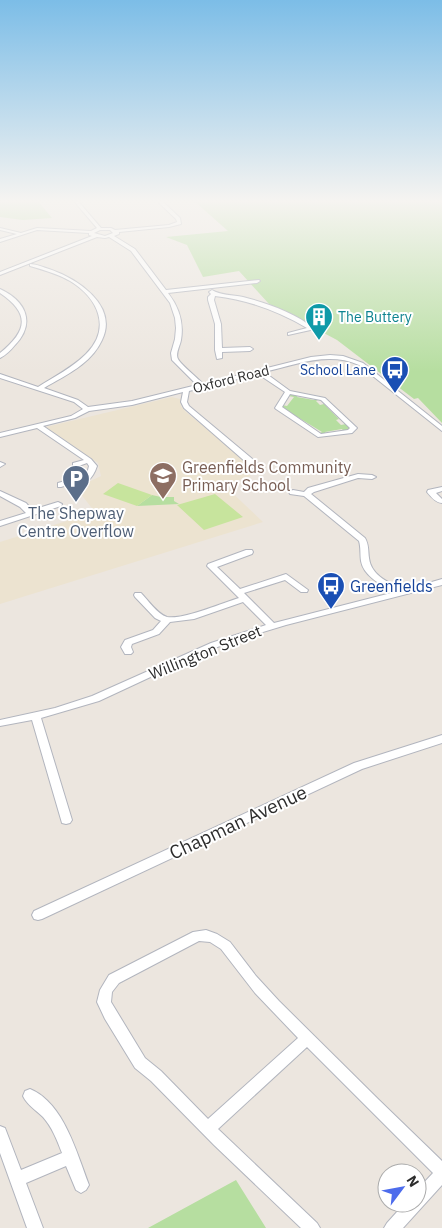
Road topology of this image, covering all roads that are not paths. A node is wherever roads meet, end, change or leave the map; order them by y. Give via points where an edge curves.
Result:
1 (39, 257) edge
2 (139, 257) edge
3 (32, 265) dead end
4 (0, 274) edge
5 (257, 281) dead end
6 (207, 286) junction
7 (0, 292) edge
8 (166, 292) junction
9 (214, 294) junction
10 (242, 299) junction
11 (246, 306) dead end
12 (290, 334) dead end
13 (250, 349) dead end
14 (218, 350) junction
15 (0, 356) edge
16 (218, 358) dead end
17 (260, 372) junction
18 (0, 376) edge
19 (202, 386) junction
20 (39, 389) junction
21 (186, 391) junction
22 (288, 392) junction
23 (87, 409) junction
24 (38, 426) junction
25 (442, 429) edge
26 (0, 434) edge
27 (89, 460) junction
28 (76, 465) dead end
29 (259, 469) dead end
30 (91, 475) junction
31 (372, 477) dead end
32 (62, 485) dead end
33 (72, 487) dead end
34 (442, 489) edge
35 (293, 492) dead end
36 (0, 493) edge
37 (306, 494) junction
38 (440, 501) dead end
39 (58, 504) dead end
40 (30, 513) junction
41 (0, 524) edge
42 (249, 552) dead end
43 (442, 582) edge
44 (304, 590) dead end
45 (403, 594) junction
46 (138, 595) dead end
47 (242, 596) junction
48 (167, 620) junction
49 (272, 626) junction
50 (128, 652) dead end
51 (36, 716) junction
52 (0, 723) edge
53 (442, 739) edge
54 (66, 820) dead end
55 (38, 915) dead end
56 (308, 1038) junction
57 (30, 1096) dead end
58 (208, 1129) junction
59 (0, 1133) edge
60 (71, 1157) junction
61 (442, 1172) edge
62 (18, 1178) junction
63 (81, 1185) dead end
64 (427, 1189) edge
65 (406, 1213) edge
66 (36, 1228) edge
67 (312, 1228) edge
68 (392, 1228) edge

1 - 4 street
2 - 8 street
3 - 20 street via 68,278 80,286 99,307 104,319 101,339 83,360
5 - 6 street
6 - 8 street
6 - 9 street
7 - 15 street via 20,307 25,321 19,338
8 - 19 street via 178,320 175,360
9 - 10 street
9 - 14 street via 211,300 218,324
10 - 11 street via 241,304
10 - 12 street via 283,312 312,329
13 - 14 street
14 - 16 street
17 - 19 street, Oxford Road
17 - 22 street
17 - 25 street, Oxford Road via 320,358 356,361
18 - 20 street
19 - 21 street, Oxford Road
20 - 23 street via 76,401
21 - 23 street, Oxford Road via 119,406
21 - 29 street via 186,407
22 - 22 street via 323,399 354,428 350,432 328,436 314,434 278,408
23 - 24 street, Oxford Road via 77,416
24 - 26 street, Oxford Road
24 - 27 street
27 - 28 street
27 - 30 street via 93,466
30 - 32 street
30 - 33 street
31 - 37 street via 358,476
34 - 38 street via 431,492
35 - 37 street
36 - 40 street via 23,504
37 - 45 street via 362,540 369,570
39 - 40 street
40 - 41 street
42 - 47 street via 211,566
43 - 45 street, Willington Street
44 - 47 street via 286,577
45 - 49 street, Willington Street
46 - 48 street via 158,616
47 - 48 street via 191,617
47 - 49 street
48 - 50 street via 156,632 128,642
49 - 51 street, Willington Street via 204,649 109,693
51 - 52 street, Willington Street
51 - 54 street
53 - 55 street, Chapman Avenue via 358,766
56 - 58 street
56 - 58 street via 252,981 225,945 207,934 197,936 114,979 106,990 104,1002 130,1049 140,1063
56 - 61 street
57 - 60 street via 59,1127
58 - 67 street
59 - 62 street
60 - 62 street
60 - 63 street
61 - 64 street
62 - 66 street
65 - 68 street

